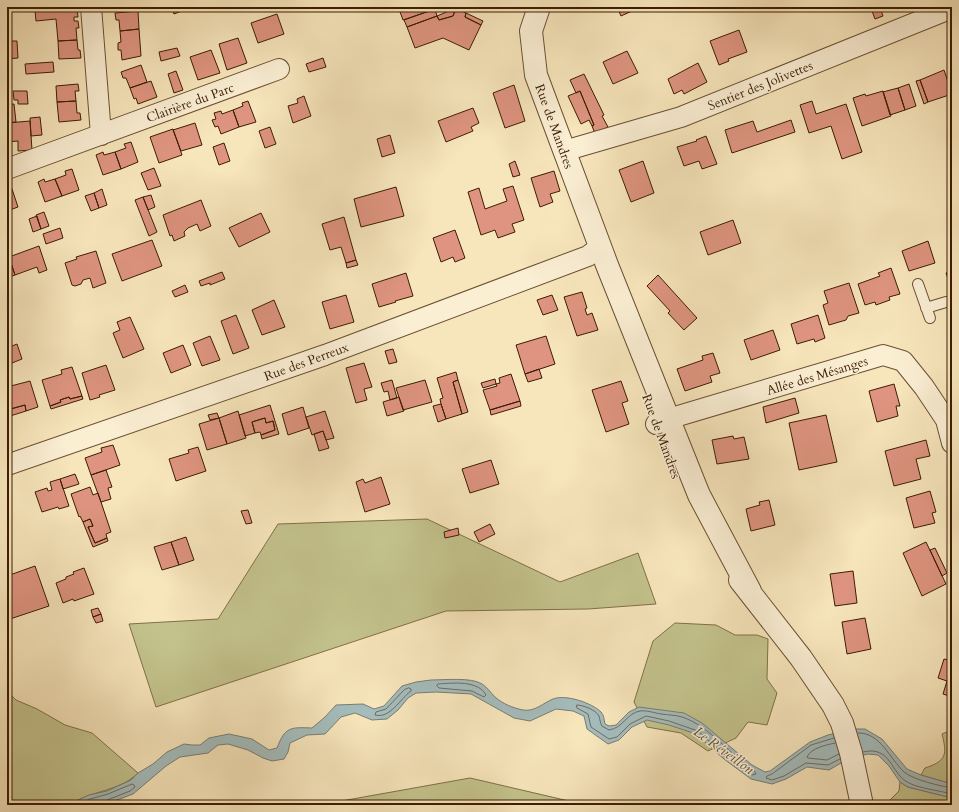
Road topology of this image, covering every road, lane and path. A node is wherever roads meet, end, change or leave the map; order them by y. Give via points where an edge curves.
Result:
1 (91, 7) edge
2 (539, 7) edge
3 (952, 8) edge
4 (279, 69) dead end
5 (101, 134) junction
6 (564, 151) junction
7 (7, 169) edge
8 (603, 256) junction
9 (918, 284) dead end
10 (946, 302) dead end
11 (926, 308) junction
12 (930, 318) dead end
13 (949, 419) edge
14 (662, 421) junction
15 (952, 443) edge
16 (7, 465) edge
17 (861, 799) edge

1 - 5 street
2 - 6 street, Rue de Mandres via 531,31 536,75
3 - 6 street, Sentier des Jolivettes via 681,116
4 - 5 street, Clairière du Parc
5 - 7 street, Clairière du Parc
6 - 8 street, Rue de Mandres
8 - 14 street, Rue de Mandres
8 - 16 street, Rue des Perreux via 588,256 325,355
9 - 11 lane
10 - 11 lane
11 - 12 lane
13 - 14 street, Allée des Mésanges via 903,361 883,355
13 - 15 street, Allée des Mésanges
14 - 17 street, Rue de Mandres via 686,498 711,544 801,658 833,705 851,752

